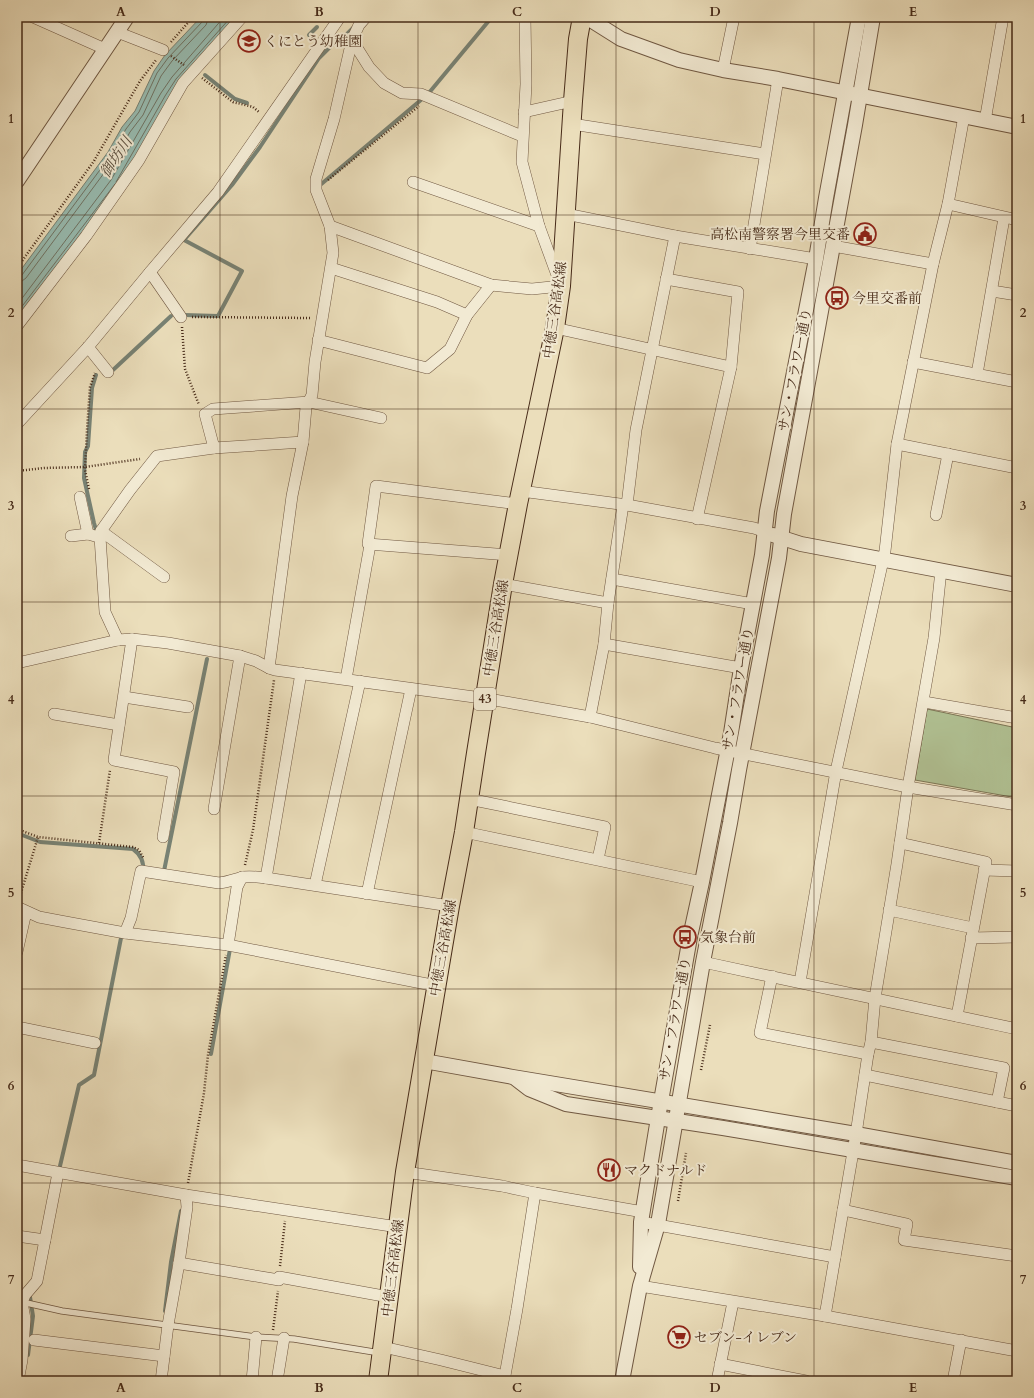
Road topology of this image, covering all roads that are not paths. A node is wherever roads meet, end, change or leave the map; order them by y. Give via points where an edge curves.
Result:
1 (33, 17) edge
2 (127, 17) edge
3 (242, 17) edge
4 (340, 17) edge
5 (366, 17) edge
6 (525, 17) edge
7 (582, 17) edge
8 (586, 17) edge
9 (734, 17) edge
10 (859, 17) edge
11 (873, 17) edge
12 (1003, 17) edge
13 (117, 32) junction
14 (352, 40) junction
15 (105, 49) junction
16 (166, 52) road end
17 (723, 70) junction
18 (778, 79) junction
19 (846, 93) junction
20 (860, 95) junction
21 (573, 101) junction
22 (524, 112) junction
23 (964, 116) junction
24 (985, 121) junction
25 (572, 124) junction
26 (1017, 127) edge
27 (522, 136) junction
28 (765, 154) junction
29 (17, 181) edge
30 (413, 182) dead end
31 (948, 204) junction
32 (566, 214) junction
33 (1004, 218) junction
34 (1017, 220) edge
35 (330, 226) junction
36 (539, 226) junction
37 (675, 236) junction
38 (833, 246) junction
39 (750, 249) junction
40 (816, 259) junction
41 (933, 264) junction
42 (331, 268) junction
43 (150, 272) junction
44 (666, 279) junction
45 (491, 285) junction
46 (561, 286) junction
47 (992, 291) junction
48 (1017, 295) edge
49 (467, 315) junction
50 (181, 317) road end
51 (17, 326) edge
52 (556, 328) junction
53 (318, 340) junction
54 (88, 347) junction
55 (653, 350) junction
56 (913, 362) junction
57 (731, 367) junction
58 (105, 369) road end
59 (977, 374) junction
60 (1017, 382) edge
61 (309, 402) junction
62 (381, 418) dead end
63 (17, 424) edge
64 (303, 442) junction
65 (897, 444) junction
66 (214, 448) junction
67 (948, 454) junction
68 (1017, 468) edge
69 (85, 496) road end
70 (520, 497) junction
71 (625, 505) junction
72 (936, 515) dead end
73 (697, 519) junction
74 (766, 532) junction
75 (88, 534) junction
76 (100, 534) junction
77 (71, 536) dead end
78 (781, 537) junction
79 (370, 545) junction
80 (509, 555) junction
81 (883, 560) junction
82 (941, 570) junction
83 (164, 577) dead end
84 (612, 579) junction
85 (503, 584) junction
86 (1017, 585) edge
87 (608, 603) junction
88 (754, 604) junction
89 (132, 639) junction
90 (118, 640) junction
91 (604, 644) junction
92 (240, 656) junction
93 (17, 663) edge
94 (741, 668) junction
95 (272, 669) junction
96 (301, 673) junction
97 (346, 679) junction
98 (360, 681) junction
99 (411, 689) junction
100 (124, 697) junction
101 (485, 699) junction
102 (924, 702) junction
103 (188, 707) dead end
104 (54, 714) dead end
105 (590, 717) junction
106 (1017, 718) edge
107 (119, 725) junction
108 (727, 750) junction
109 (742, 753) junction
110 (836, 771) junction
111 (908, 786) junction
112 (469, 799) junction
113 (1017, 804) edge
114 (214, 809) dead end
115 (464, 832) junction
116 (163, 837) dead end
117 (900, 843) junction
118 (598, 859) junction
119 (984, 870) junction
120 (1017, 871) edge
121 (242, 877) junction
122 (266, 878) junction
123 (702, 882) junction
124 (315, 885) junction
125 (367, 894) junction
126 (450, 906) junction
127 (20, 908) edge
128 (889, 910) junction
129 (125, 933) junction
130 (972, 933) junction
131 (1017, 937) edge
132 (228, 945) junction
133 (17, 952) edge
134 (703, 962) junction
135 (772, 976) junction
136 (800, 982) junction
137 (437, 986) junction
138 (875, 998) junction
139 (957, 1016) junction
140 (17, 1027) edge
141 (1017, 1029) edge
142 (871, 1042) junction
143 (95, 1043) dead end
144 (868, 1054) junction
145 (424, 1061) junction
146 (865, 1075) junction
147 (513, 1077) junction
148 (661, 1102) junction
149 (997, 1102) junction
150 (678, 1104) junction
151 (1017, 1106) edge
152 (658, 1118) junction
153 (676, 1120) junction
154 (856, 1134) junction
155 (853, 1150) junction
156 (1017, 1163) edge
157 (17, 1165) edge
158 (405, 1172) junction
159 (58, 1173) junction
160 (1017, 1178) edge
161 (535, 1193) junction
162 (186, 1195) junction
163 (843, 1210) junction
164 (642, 1217) junction
165 (658, 1224) junction
166 (398, 1227) junction
167 (17, 1236) edge
168 (45, 1240) junction
169 (1017, 1256) edge
170 (835, 1257) junction
171 (179, 1263) junction
172 (640, 1286) junction
173 (389, 1297) junction
174 (20, 1301) edge
175 (733, 1302) junction
176 (825, 1316) junction
177 (168, 1326) junction
178 (256, 1337) junction
179 (284, 1338) junction
180 (34, 1340) dead end
181 (961, 1340) junction
182 (382, 1350) junction
183 (1017, 1351) edge
184 (164, 1356) junction
185 (720, 1364) junction
186 (504, 1379) edge
187 (18, 1381) edge
188 (161, 1381) edge
189 (252, 1381) edge
190 (277, 1381) edge
191 (378, 1381) edge
192 (622, 1381) edge
193 (717, 1381) edge
194 (806, 1381) edge
195 (953, 1381) edge

1 - 15 street
2 - 13 street
3 - 51 street via 189,68 139,160 86,236
4 - 43 street via 218,192
5 - 14 street
6 - 22 street
7 - 21 main road, 中徳三谷高松線 / 43
8 - 17 street via 621,39 643,48
9 - 17 street
10 - 19 street, サン・フラワー通り
11 - 20 street, サン・フラワー通り
12 - 24 street
13 - 15 street
13 - 16 street
14 - 27 street via 369,67 384,83 402,93 421,94
14 - 35 street via 334,119 316,179 316,190
15 - 29 street
17 - 18 street
18 - 19 street
18 - 28 street
19 - 20 street
19 - 40 street, サン・フラワー通り
20 - 23 street
20 - 38 street, サン・フラワー通り
21 - 22 street
21 - 25 main road, 中徳三谷高松線 / 43
22 - 27 street
23 - 24 street
23 - 31 street
24 - 26 street
25 - 28 street
25 - 32 main road, 中徳三谷高松線 / 43
27 - 36 street via 522,162
28 - 39 street
30 - 36 street
31 - 33 street
31 - 41 street
32 - 37 street
32 - 46 main road, 中徳三谷高松線 / 43
33 - 34 street
33 - 47 street
35 - 42 street via 333,252
35 - 45 street
36 - 46 street
37 - 39 street
37 - 44 street
38 - 41 street
38 - 78 street, サン・フラワー通り
39 - 40 street
40 - 74 street, サン・フラワー通り
41 - 56 street
42 - 49 street via 437,302
42 - 53 street
43 - 50 street
43 - 54 street
44 - 55 street
44 - 57 street via 738,292
45 - 46 street via 532,288
45 - 49 street
46 - 52 main road, 中徳三谷高松線 / 43
47 - 48 street
47 - 59 street
49 - 53 street via 450,349 427,368
52 - 55 street
52 - 70 main road, 中徳三谷高松線 / 43
53 - 61 street
54 - 58 street
54 - 63 street
55 - 57 street
55 - 71 street via 636,430
56 - 59 street
56 - 65 street
57 - 73 street
59 - 60 street
61 - 62 street
61 - 64 street via 306,407
61 - 66 street via 213,409 205,414
64 - 66 street
64 - 95 street via 292,496
65 - 67 street
65 - 81 street
66 - 76 street via 157,456
67 - 68 street
67 - 72 street
69 - 75 street
70 - 71 street
70 - 79 street via 376,486 368,544
70 - 80 main road, 中徳三谷高松線 / 43
71 - 73 street
71 - 84 street
73 - 74 street
74 - 78 street
74 - 88 street, サン・フラワー通り
75 - 76 street
75 - 77 street
76 - 83 street
76 - 90 street via 105,612
78 - 81 street via 801,544
78 - 109 street, サン・フラワー通り
79 - 80 street
79 - 97 street
80 - 85 main road, 中徳三谷高松線 / 43
81 - 82 street
81 - 110 street
82 - 86 street
82 - 102 street
84 - 87 street
84 - 88 street
85 - 87 street
85 - 101 main road, 中徳三谷高松線 / 43
87 - 91 street
88 - 94 street, サン・フラワー通り
89 - 90 street
89 - 92 street
89 - 100 street
90 - 93 street
91 - 94 street
91 - 105 street
92 - 95 street
92 - 114 street
94 - 108 street, サン・フラワー通り
95 - 96 street
96 - 97 street
96 - 122 street
97 - 98 street
98 - 99 street
98 - 124 street
99 - 101 street
99 - 125 street
100 - 103 street
100 - 107 street
101 - 105 street
101 - 112 main road, 中徳三谷高松線 / 43
102 - 106 street
102 - 111 street
104 - 107 street
105 - 108 street
107 - 116 street via 114,760 174,772
108 - 109 street
108 - 123 street, サン・フラワー通り
109 - 110 street
109 - 134 street, サン・フラワー通り
110 - 111 street
110 - 136 street
111 - 113 street
111 - 117 street
112 - 115 main road, 中徳三谷高松線 / 43
112 - 118 street via 604,827
115 - 118 street
115 - 126 main road, 中徳三谷高松線 / 43
117 - 119 street via 986,862
117 - 128 street
118 - 123 street
119 - 120 street
119 - 130 street
121 - 122 street
121 - 129 street via 219,883 141,871 131,918
121 - 132 street via 237,887
122 - 124 street
123 - 148 street, サン・フラワー通り
124 - 125 street
125 - 126 street
126 - 137 main road, 中徳三谷高松線 / 43
127 - 129 street via 39,917
127 - 133 street
128 - 130 street
128 - 138 street
129 - 132 street
130 - 131 street
130 - 139 street
132 - 137 street
134 - 135 street
134 - 150 street, サン・フラワー通り
135 - 136 street
135 - 144 street via 760,1033
136 - 138 street
137 - 145 main road, 中徳三谷高松線 / 43
138 - 139 street
138 - 142 street
139 - 141 street
140 - 143 street
142 - 144 street
142 - 149 street via 1004,1068
144 - 146 street
145 - 147 street
145 - 158 main road, 中徳三谷高松線 / 43
146 - 149 street
146 - 154 street
147 - 148 street
147 - 152 street via 529,1089 566,1104
148 - 150 street
148 - 152 street, サン・フラワー通り
149 - 151 street
150 - 153 street, サン・フラワー通り
150 - 154 street
152 - 153 street
152 - 164 street, サン・フラワー通り
153 - 155 street
153 - 165 street, サン・フラワー通り
154 - 155 street
154 - 156 street
155 - 160 street
155 - 163 street
157 - 159 street
158 - 161 street
158 - 166 main road, 中徳三谷高松線 / 43
159 - 162 street
159 - 168 street
161 - 164 street
161 - 186 street
162 - 166 street
162 - 171 street
163 - 169 street via 907,1224 904,1240
163 - 170 street
164 - 165 street
164 - 172 street, サン・フラワー通り
165 - 170 street
165 - 172 street, サン・フラワー通り
166 - 173 main road, 中徳三谷高松線 / 43
167 - 168 street
168 - 174 street via 37,1281
170 - 176 street
171 - 173 street
171 - 177 street
172 - 175 street
172 - 192 street, サン・フラワー通り
173 - 182 main road, 中徳三谷高松線 / 43
174 - 177 lane via 62,1311
174 - 187 street via 25,1319
175 - 176 street
175 - 185 street
176 - 181 street
177 - 178 lane
177 - 184 street
178 - 179 lane
178 - 189 street
179 - 182 lane
179 - 190 street
180 - 184 street
181 - 183 street
181 - 195 street
182 - 186 street via 441,1360
182 - 191 main road, 中徳三谷高松線 / 43
184 - 188 street
185 - 193 street
185 - 194 street

